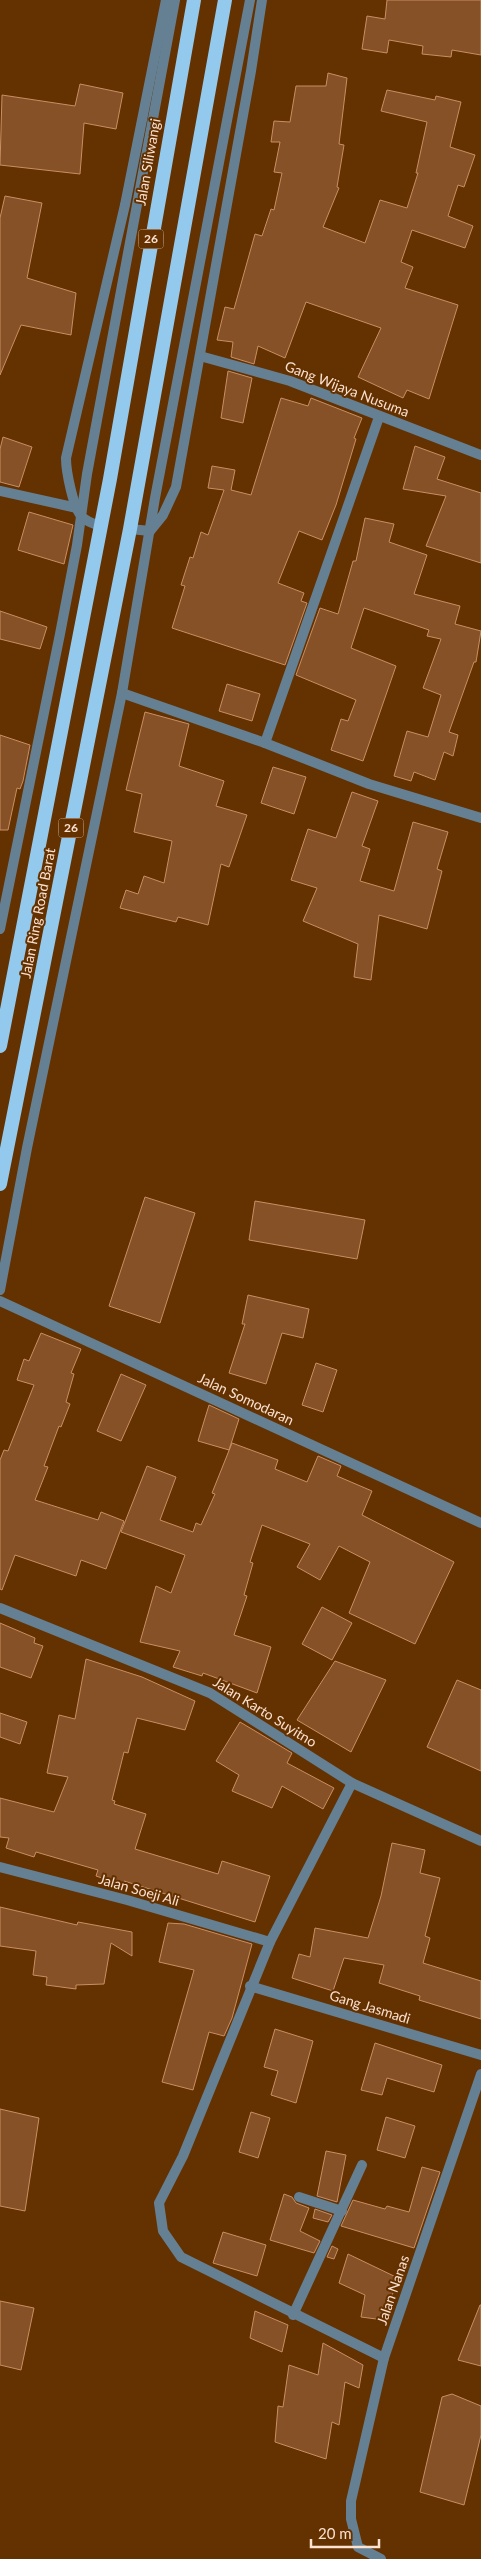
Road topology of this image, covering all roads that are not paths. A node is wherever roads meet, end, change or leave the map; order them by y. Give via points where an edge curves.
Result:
1 (166, 0) edge
2 (174, 0) edge
3 (194, 0) edge
4 (225, 0) edge
5 (250, 0) edge
6 (262, 0) edge
7 (200, 356) junction
8 (379, 416) junction
9 (481, 455) edge
10 (110, 479) joint
11 (0, 491) edge
12 (79, 512) junction
13 (100, 526) junction
14 (130, 529) junction
15 (150, 531) junction
16 (122, 693) junction
17 (265, 743) junction
18 (481, 818) edge
19 (0, 929) edge
20 (2, 1021) edge
21 (0, 1046) edge
22 (0, 1184) edge
23 (0, 1290) edge
24 (0, 1300) edge
25 (481, 1522) edge
26 (0, 1608) edge
27 (352, 1783) junction
28 (481, 1841) edge
29 (0, 1867) edge
30 (270, 1942) junction
31 (250, 1986) junction
32 (481, 2054) edge
33 (481, 2074) edge
34 (362, 2165) dead end
35 (299, 2197) dead end
36 (342, 2211) junction
37 (293, 2314) junction
38 (384, 2358) junction
39 (381, 2559) edge

1 - 12 street via 125,204 66,458 66,471
2 - 12 street
3 - 10 highway, Jalan Siliwangi / 26
4 - 14 highway, Jalan Ring Road Barat / 26
5 - 15 street
6 - 7 street
7 - 8 street, Gang Wijaya Nusuma via 290,381
7 - 15 street via 176,487 163,515
8 - 9 street, Gang Wijaya Nusuma
8 - 17 street
10 - 13 highway, Jalan Ring Road Barat / 26
11 - 12 street
12 - 13 street
12 - 19 street via 60,634
13 - 20 highway, Jalan Ring Road Barat / 26
14 - 15 street
14 - 22 highway, Jalan Ring Road Barat / 26
15 - 16 street
16 - 17 street
16 - 23 street
17 - 18 street via 369,784
20 - 21 highway, Jalan Ring Road Barat / 26
24 - 25 street, Jalan Somodaran
26 - 27 street, Jalan Karto Suyitno via 210,1693
27 - 28 street, Jalan Karto Suyitno
27 - 30 street
29 - 30 street, Jalan Soeji Ali
30 - 31 street
31 - 32 street, Gang Jasmadi
31 - 37 street via 183,2156 160,2203 163,2231 181,2256
33 - 38 street, Jalan Nanas
34 - 36 street
35 - 36 street
36 - 37 street
37 - 38 street
38 - 39 street, Jalan Nanas via 353,2492 351,2519 358,2547

